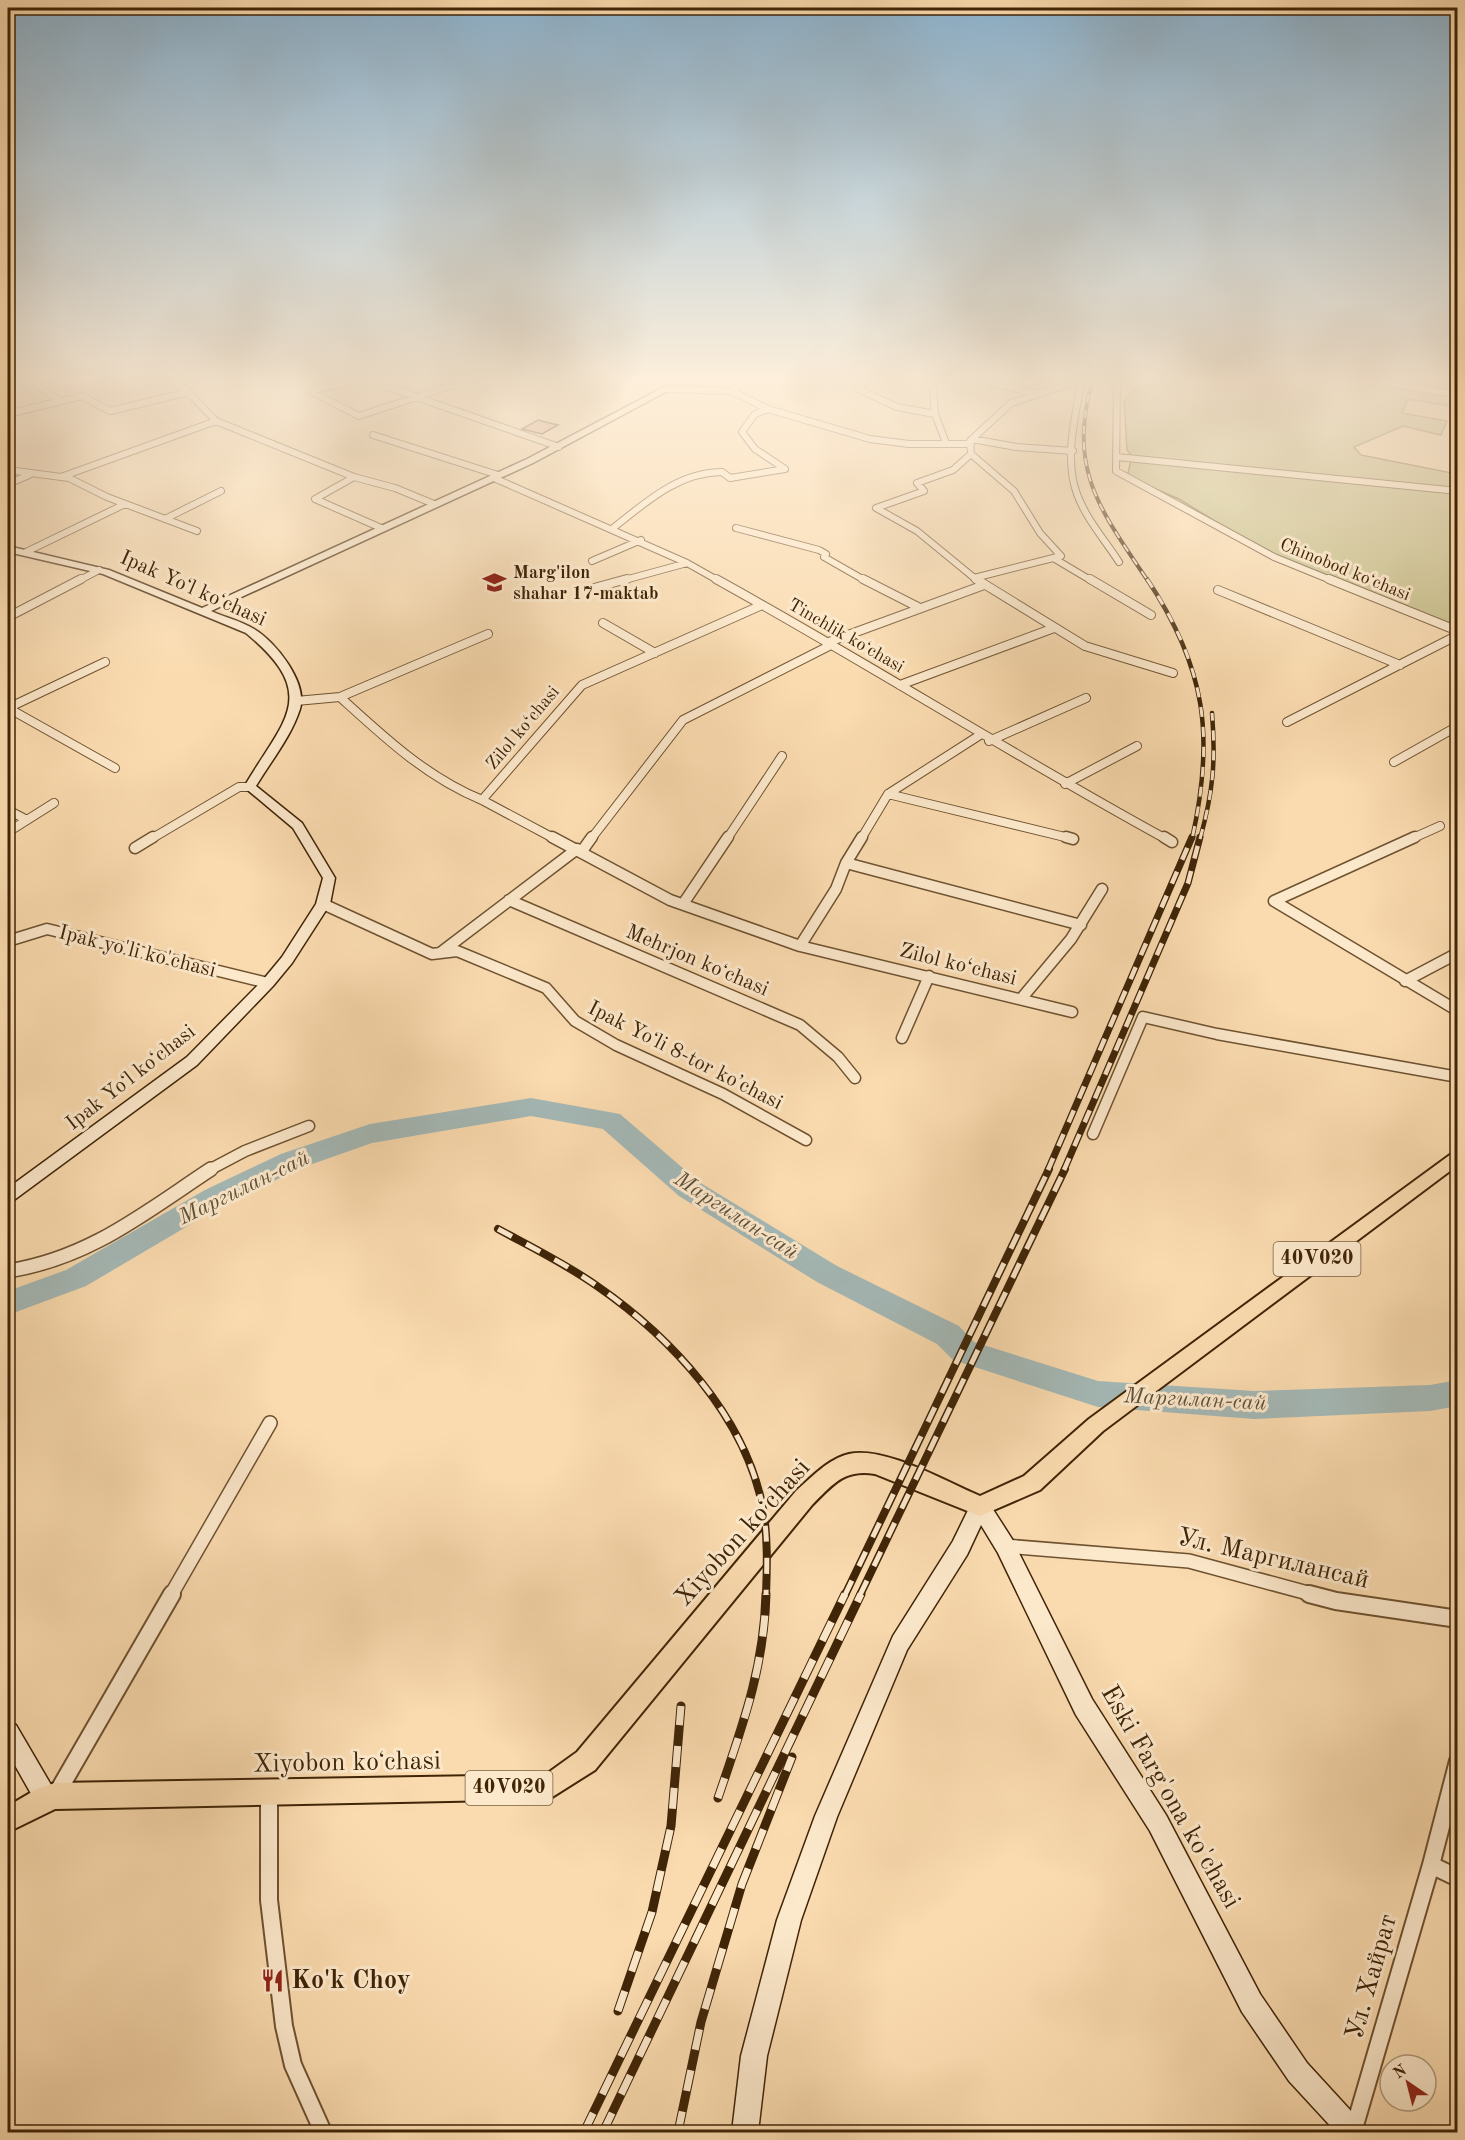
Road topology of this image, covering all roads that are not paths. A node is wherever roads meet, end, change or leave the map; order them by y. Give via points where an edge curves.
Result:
1 (68, 479) edge
2 (351, 479) edge
3 (361, 479) edge
4 (492, 479) edge
5 (500, 479) edge
6 (689, 479) edge
7 (928, 479) edge
8 (1000, 479) edge
9 (1074, 479) edge
10 (1128, 479) edge
11 (1336, 479) edge
12 (221, 491) dead end
13 (1458, 491) edge
14 (125, 504) junction
15 (434, 504) junction
16 (165, 519) junction
17 (381, 528) junction
18 (612, 528) junction
19 (736, 528) dead end
20 (197, 531) dead end
21 (641, 540) junction
22 (8, 549) edge
23 (26, 552) junction
24 (1055, 559) junction
25 (592, 561) dead end
26 (687, 562) junction
27 (1119, 562) dead end
28 (99, 570) junction
29 (974, 578) junction
30 (984, 585) junction
31 (594, 588) dead end
32 (1218, 590) dead end
33 (762, 605) junction
34 (918, 607) junction
35 (203, 611) junction
36 (1151, 615) dead end
37 (8, 617) edge
38 (603, 623) dead end
39 (1054, 628) junction
40 (1458, 633) edge
41 (488, 634) dead end
42 (831, 643) junction
43 (655, 653) junction
44 (105, 662) dead end
45 (1401, 665) junction
46 (1173, 674) dead end
47 (900, 685) junction
48 (340, 697) junction
49 (1086, 698) dead end
50 (296, 700) junction
51 (1287, 722) dead end
52 (1458, 726) edge
53 (980, 735) junction
54 (989, 741) junction
55 (1137, 746) dead end
56 (782, 756) dead end
57 (1394, 762) dead end
58 (115, 768) dead end
59 (1065, 784) junction
60 (250, 787) junction
61 (888, 794) junction
62 (482, 800) junction
63 (54, 803) dead end
64 (8, 810) edge
65 (27, 820) junction
66 (1440, 826) dead end
67 (8, 832) edge
68 (1073, 839) dead end
69 (1172, 842) dead end
70 (135, 848) dead end
71 (580, 850) junction
72 (846, 863) junction
73 (1102, 889) dead end
74 (509, 900) junction
75 (323, 904) junction
76 (683, 904) junction
77 (1081, 925) junction
78 (8, 941) edge
79 (800, 946) junction
80 (440, 953) junction
81 (1458, 953) edge
82 (929, 976) junction
83 (1405, 981) junction
84 (268, 983) junction
85 (1021, 999) junction
86 (1458, 1011) edge
87 (1072, 1012) dead end
88 (902, 1038) dead end
89 (1458, 1077) edge
90 (855, 1078) dead end
91 (309, 1126) dead end
92 (1093, 1134) dead end
93 (806, 1140) dead end
94 (1458, 1155) edge
95 (8, 1196) edge
96 (8, 1271) edge
97 (270, 1423) dead end
98 (980, 1506) junction
99 (1005, 1546) junction
100 (1458, 1619) edge
101 (8, 1733) edge
102 (1458, 1761) edge
103 (269, 1793) junction
104 (50, 1797) junction
105 (8, 1820) edge
106 (1431, 1865) junction
107 (1458, 1878) edge
108 (323, 2133) edge
109 (745, 2133) edge
110 (1353, 2133) edge

1 - 14 street
2 - 17 street via 315,499
3 - 15 street
4 - 15 street
5 - 18 street, Tinchlik koʻchasi
6 - 18 street via 656,494
7 - 29 street via 917,483 924,491 876,506 917,531
8 - 24 street via 1014,491 1040,533 1061,553
9 - 27 street via 1078,495
10 - 40 street, Chinobod koʻchasi via 1256,548
11 - 13 street
12 - 16 street
14 - 16 street
14 - 23 street
15 - 17 street
16 - 20 street
17 - 35 street
18 - 21 street, Tinchlik koʻchasi
19 - 34 street via 819,550 829,562
21 - 25 street
21 - 26 street, Tinchlik koʻchasi
22 - 23 street, Ipak Yoʻl koʻchasi
23 - 28 street, Ipak Yoʻl koʻchasi
24 - 29 street
24 - 36 street
26 - 31 street
26 - 33 street, Tinchlik koʻchasi
28 - 35 street, Ipak Yoʻl koʻchasi
28 - 37 street
29 - 30 street
30 - 34 street
30 - 39 street
32 - 45 street
33 - 42 street, Tinchlik koʻchasi
33 - 43 street, Zilol ko‘chasi
34 - 42 street
35 - 50 street, Ipak Yoʻl koʻchasi via 250,631 266,643 280,658
38 - 43 street
39 - 46 street via 1085,646
39 - 47 street
40 - 45 street
41 - 48 street
42 - 47 street, Tinchlik koʻchasi
42 - 71 street via 683,720
43 - 62 street, Zilol ko‘chasi via 582,686 561,705 507,775
44 - 58 street via 8,708
45 - 51 street
47 - 53 street, Tinchlik koʻchasi
48 - 50 street
48 - 62 street via 407,757
49 - 54 street
50 - 60 street via 292,715
52 - 57 street
53 - 54 street, Tinchlik koʻchasi
53 - 61 street
54 - 59 street, Tinchlik koʻchasi
55 - 59 street
56 - 76 street
59 - 69 street, Tinchlik koʻchasi
60 - 70 street via 239,788
60 - 75 street, Ipak Yoʻl koʻchasi via 298,826 329,878
61 - 68 street
61 - 72 street
62 - 71 street, Zilol ko‘chasi
63 - 65 street
64 - 65 street
65 - 67 street
66 - 83 street via 1274,901
71 - 74 street
71 - 76 street, Zilol ko‘chasi
72 - 77 street
72 - 79 street via 836,889
73 - 77 street
74 - 80 street
74 - 90 street, Mehrjon koʻchasi via 800,1026 838,1057
75 - 80 street, Ipak Yoʻli 8-tor koʼchasi via 426,951
75 - 84 street, Ipak Yoʻl koʻchasi
76 - 79 street, Zilol ko‘chasi
77 - 85 street
78 - 84 street, Ipak yo'li ko'chasi via 46,929
79 - 82 street, Zilol ko‘chasi
80 - 93 street, Ipak Yoʻli 8-tor koʼchasi via 457,951 546,988 575,1021 616,1045 723,1094
81 - 83 street
82 - 85 street, Zilol ko‘chasi
82 - 88 street
83 - 86 street
84 - 95 street, Ipak Yoʻl koʻchasi via 192,1061
85 - 87 street, Zilol ko‘chasi
89 - 92 street via 1143,1017
91 - 96 street via 210,1169 118,1233 55,1259
94 - 98 main road, 40V020 via 1096,1425 1032,1483
97 - 104 street
98 - 99 street, Eski Farg'ona ko'chasi
98 - 103 main road, Xiyobon koʻchasi / 40V020 via 873,1462 850,1463 823,1480 586,1761 549,1787
98 - 109 street via 960,1548 900,1643 826,1816 780,1954 754,2056
99 - 100 street, Ул. Маргилансай via 1189,1560 1336,1601
99 - 110 street, Eski Farg'ona ko'chasi via 1084,1707 1158,1823 1251,2003 1298,2072
101 - 104 street
102 - 106 street, Ул. Хайрат
103 - 104 main road, Xiyobon koʻchasi / 40V020
103 - 108 street via 269,1899 284,2026 293,2065
104 - 105 main road, Xiyobon koʻchasi / 40V020
106 - 107 street
106 - 110 street, Ул. Хайрат

